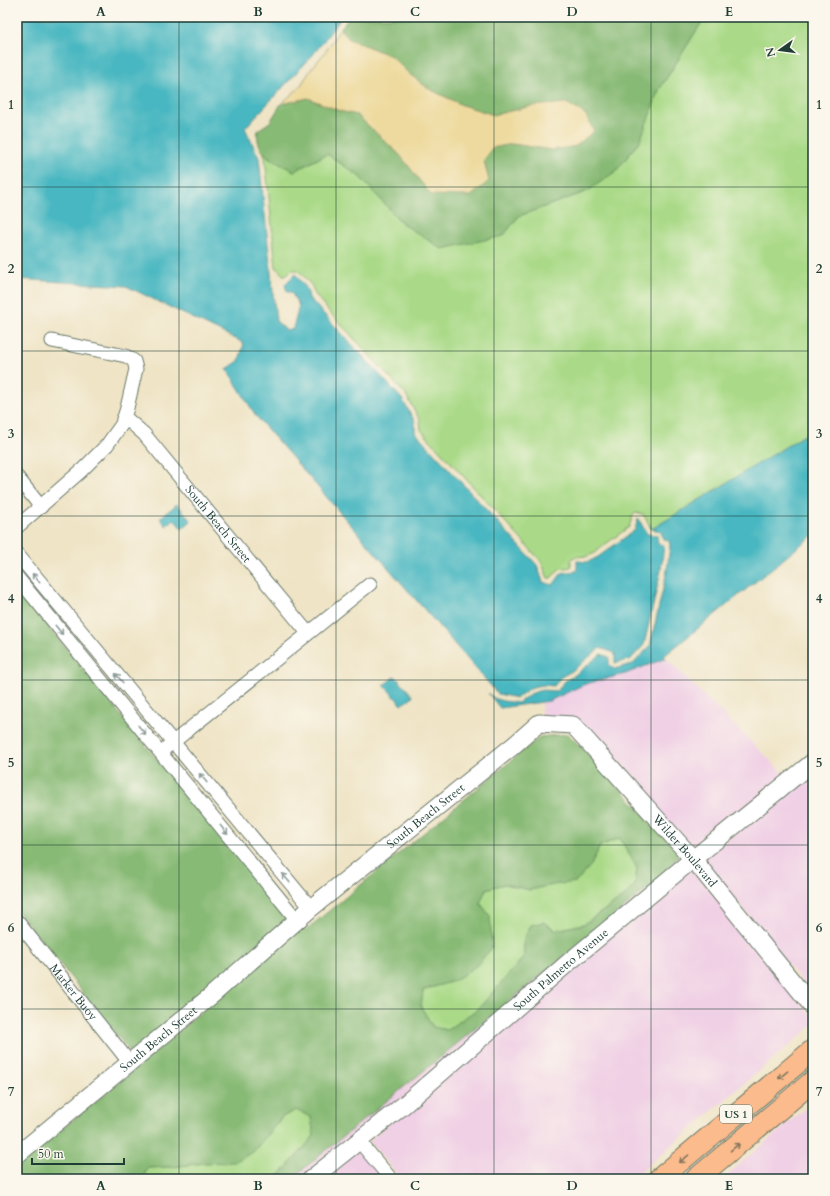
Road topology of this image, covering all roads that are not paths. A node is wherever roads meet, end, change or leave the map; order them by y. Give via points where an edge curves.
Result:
1 (52, 341) dead end
2 (123, 419) junction
3 (17, 477) edge
4 (41, 507) junction
5 (17, 527) edge
6 (17, 554) edge
7 (17, 577) edge
8 (370, 584) dead end
9 (308, 633) junction
10 (539, 723) joint
11 (173, 742) junction
12 (161, 752) junction
13 (813, 762) edge
14 (693, 859) junction
15 (311, 908) junction
16 (297, 920) junction
17 (17, 921) edge
18 (813, 1007) edge
19 (813, 1050) edge
20 (130, 1063) junction
21 (813, 1081) edge
22 (359, 1141) junction
23 (17, 1155) edge
24 (311, 1179) edge
25 (391, 1179) edge
26 (659, 1179) edge
27 (696, 1179) edge

1 - 2 street via 126,356 134,361 136,369
2 - 4 street via 107,445
2 - 9 street, South Beach Street via 128,420 144,434
3 - 4 street
4 - 5 street
11 -> 6 street
7 -> 12 street
8 - 9 street
9 - 11 street
10 - 14 street, Wilder Boulevard via 573,725
10 - 15 street, South Beach Street
11 - 12 street
15 -> 11 street
12 -> 16 street
13 - 14 street, South Palmetto Avenue
14 - 18 street, Wilder Boulevard
14 - 22 street, South Palmetto Avenue
15 - 16 street, South Beach Street
16 - 20 street, South Beach Street
17 - 20 street, Marker Buoy
19 -> 26 main road, US 1
20 - 23 street, South Beach Street
27 -> 21 main road, US 1
22 - 24 street, South Palmetto Avenue
22 - 25 street

